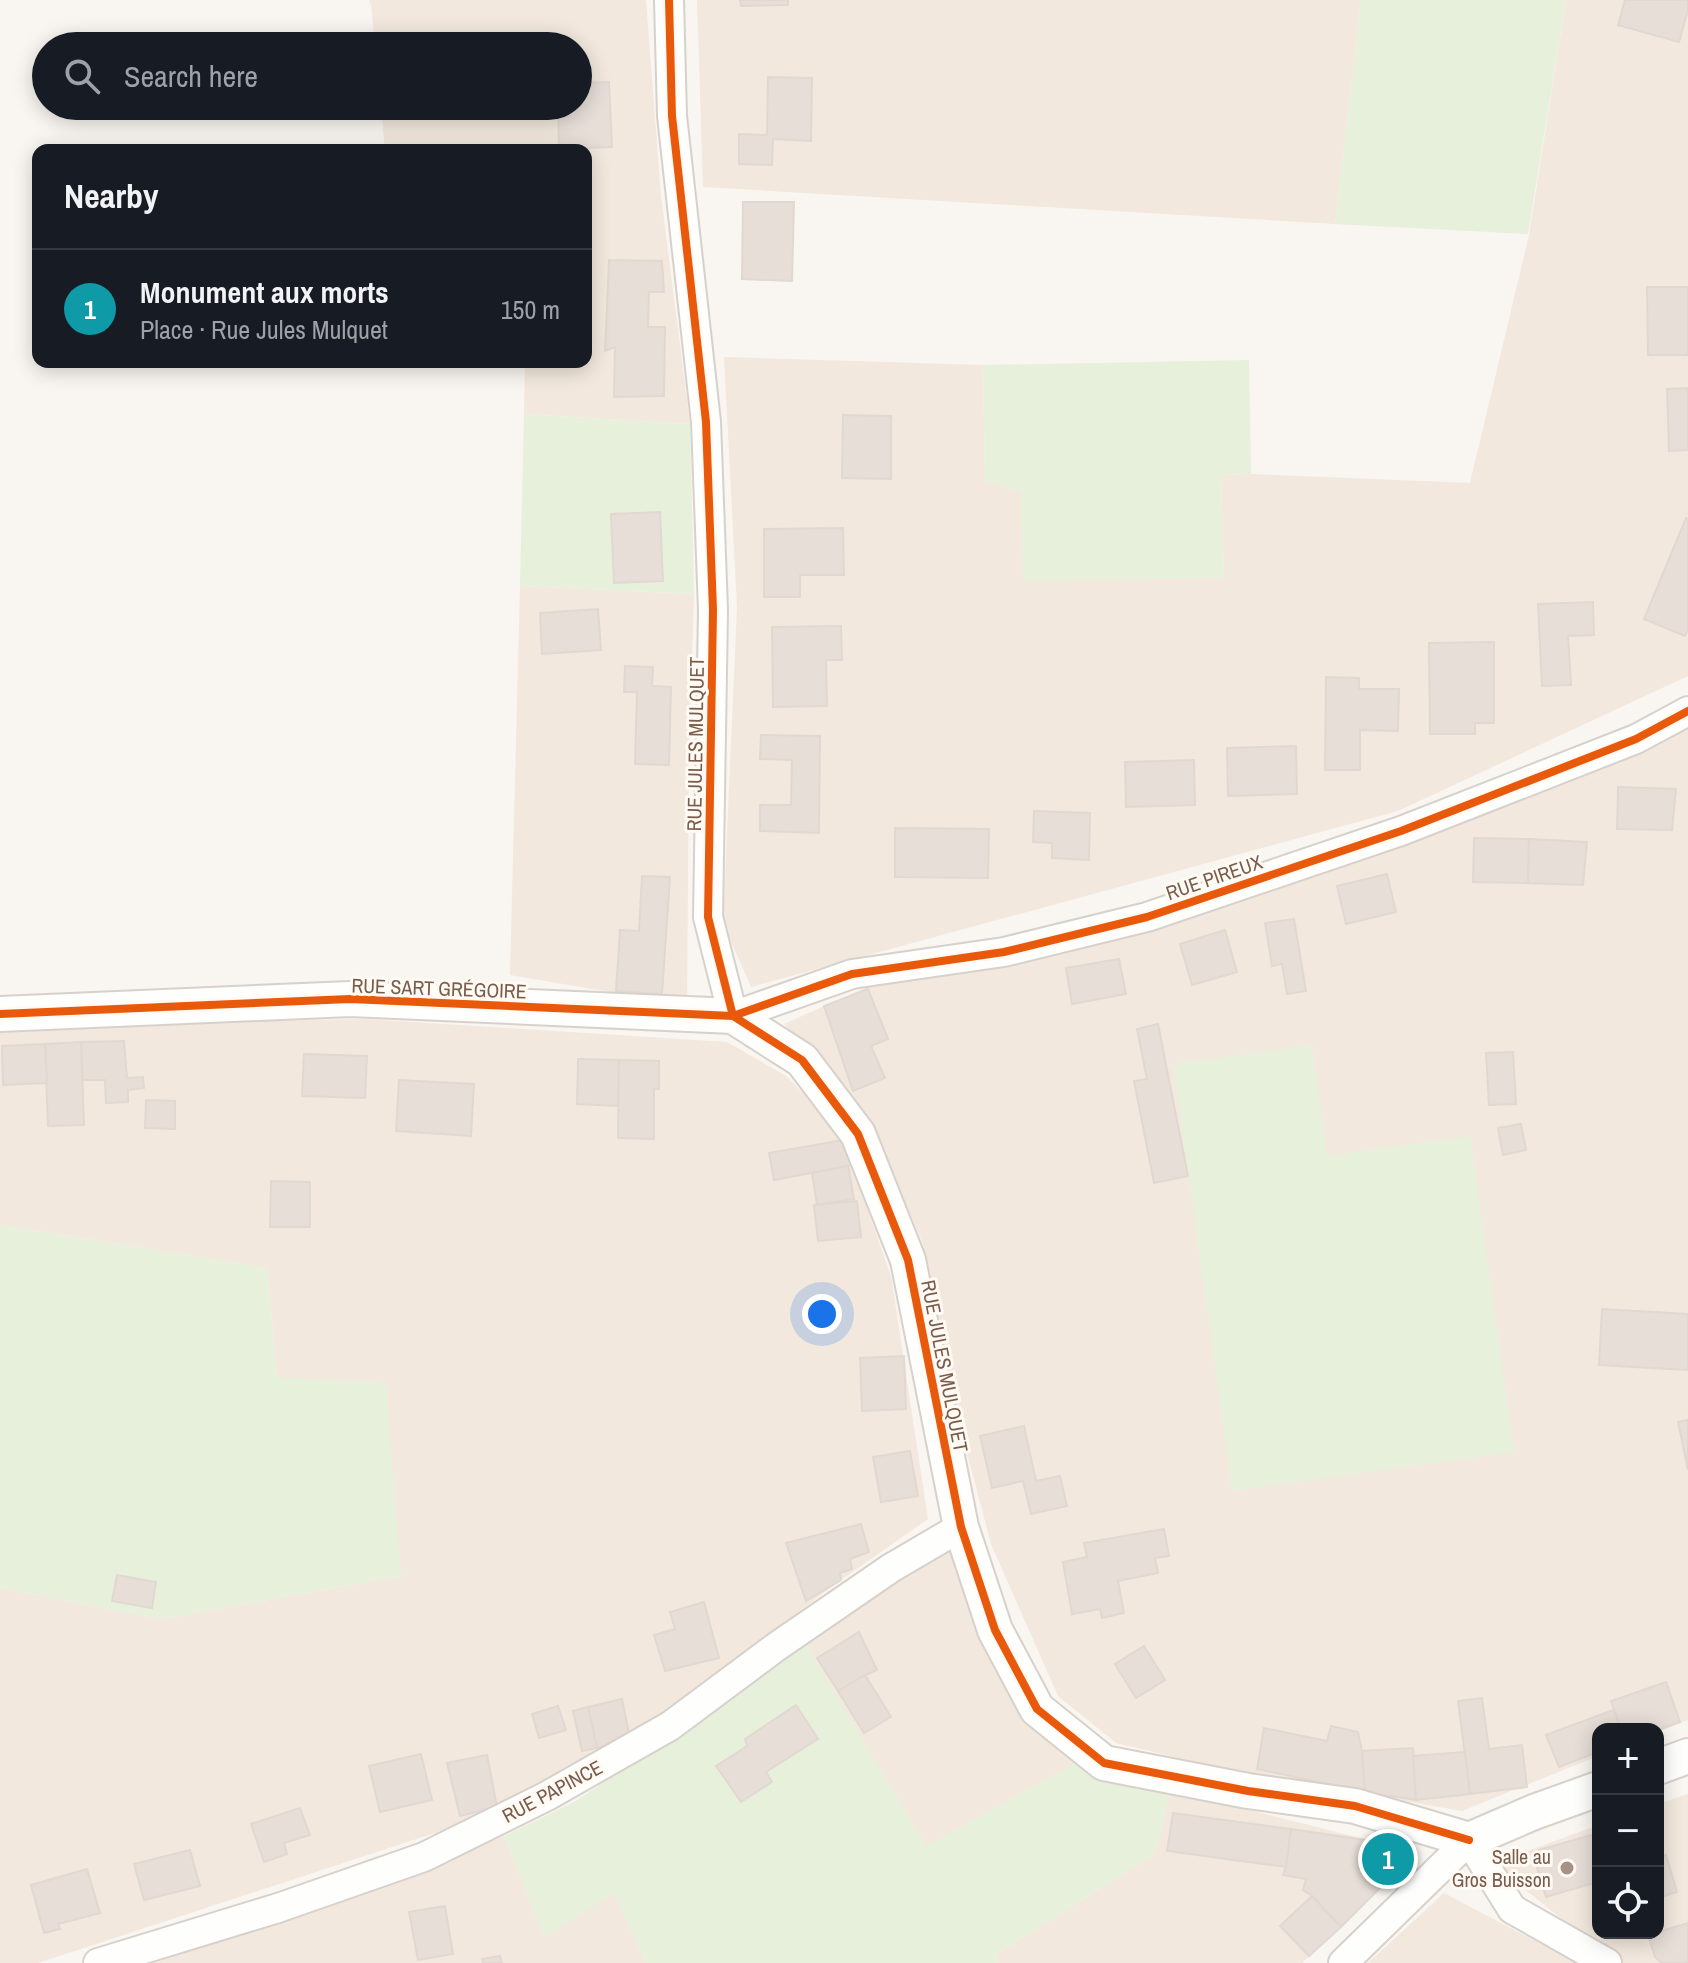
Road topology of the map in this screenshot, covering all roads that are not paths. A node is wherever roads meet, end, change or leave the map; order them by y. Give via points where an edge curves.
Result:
1 (669, 0) edge
2 (1688, 711) edge
3 (0, 1014) edge
4 (733, 1016) junction
5 (961, 1527) junction
6 (1688, 1756) edge
7 (1664, 1765) edge
8 (1592, 1791) edge
9 (1469, 1840) junction
10 (98, 1963) edge
11 (1343, 1963) edge
12 (1607, 1963) edge

1 - 4 street, RUE JULES MULQUET via 672,116 706,422 713,610 708,917
2 - 4 street, RUE PIREUX via 1636,739 1415,825 1147,917 1004,952 852,974
3 - 4 street, RUE SART GRÉGOIRE via 350,999
4 - 5 street, RUE JULES MULQUET via 802,1060 858,1134 908,1260
5 - 9 street, RUE JULES MULQUET via 995,1630 1037,1709 1104,1763 1355,1806
5 - 10 street, RUE PAPINCE via 891,1568 670,1726 547,1796 424,1857
6 - 7 street
8 - 9 street
9 - 11 street
9 - 12 street via 1512,1909

